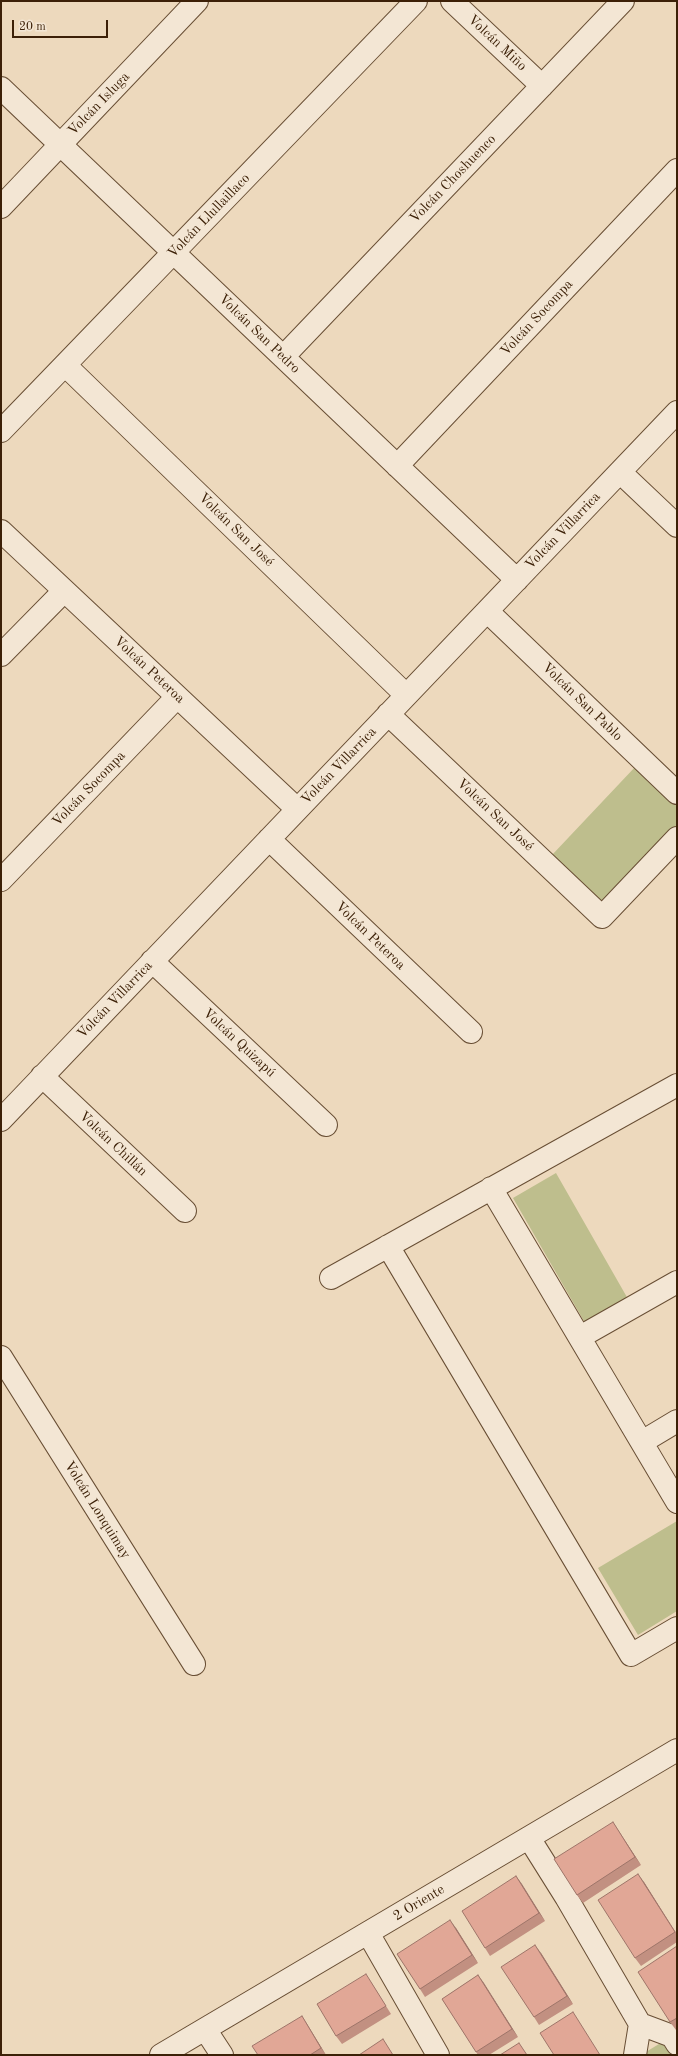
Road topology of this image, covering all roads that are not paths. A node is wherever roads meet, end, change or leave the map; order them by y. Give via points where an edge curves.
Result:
1 (196, 1) edge
2 (416, 1) edge
3 (452, 1) edge
4 (623, 1) edge
5 (542, 86) junction
6 (1, 88) edge
7 (60, 144) junction
8 (677, 170) edge
9 (1, 206) edge
10 (174, 253) junction
11 (284, 357) junction
12 (65, 365) junction
13 (677, 412) edge
14 (1, 432) edge
15 (397, 466) junction
16 (620, 472) junction
17 (677, 526) edge
18 (1, 531) edge
19 (517, 580) junction
20 (64, 591) junction
21 (487, 611) junction
22 (1, 656) edge
23 (406, 695) junction
24 (177, 697) junction
25 (388, 714) junction
26 (677, 793) edge
27 (297, 809) junction
28 (677, 838) edge
29 (268, 839) junction
30 (1, 880) edge
31 (152, 961) junction
32 (471, 1032) dead end
33 (42, 1076) junction
34 (677, 1085) edge
35 (1, 1120) edge
36 (326, 1125) dead end
37 (491, 1188) junction
38 (185, 1211) dead end
39 (388, 1246) junction
40 (331, 1278) dead end
41 (677, 1282) edge
42 (580, 1338) junction
43 (1, 1357) edge
44 (677, 1421) edge
45 (642, 1442) junction
46 (677, 1502) edge
47 (677, 1628) edge
48 (194, 1664) dead end
49 (677, 1750) edge
50 (529, 1838) junction
51 (368, 1933) junction
52 (640, 2024) junction
53 (205, 2029) junction
54 (677, 2044) edge
55 (161, 2055) edge
56 (222, 2055) edge
57 (438, 2055) edge
58 (635, 2055) edge

1 - 7 street, Volcán Isluga
2 - 10 street, Volcán Llullaillaco
3 - 5 street, Volcán Miño
4 - 5 street, Volcán Choshuenco
5 - 11 street, Volcán Choshuenco
6 - 7 street, Volcán San Pedro
7 - 9 street, Volcán Isluga
7 - 10 street, Volcán San Pedro
8 - 15 street, Volcán Socompa
10 - 11 street, Volcán San Pedro
10 - 12 street, Volcán Llullaillaco
11 - 15 street, Volcán San Pedro
12 - 14 street, Volcán Llullaillaco
12 - 23 street, Volcán San José
13 - 16 street, Volcán Villarrica
15 - 19 street, Volcán San Pedro
16 - 17 street
16 - 19 street, Volcán Villarrica
18 - 20 street, Volcán Peteroa
19 - 21 street, Volcán Villarrica
20 - 22 street
20 - 24 street, Volcán Peteroa
21 - 23 street, Volcán Villarrica
21 - 26 street, Volcán San Pablo
23 - 25 street, Volcán Villarrica
24 - 27 street, Volcán Peteroa
24 - 30 street, Volcán Socompa
25 - 27 street, Volcán Villarrica
25 - 28 street, Volcán San José via 602,916
27 - 29 street, Volcán Villarrica
29 - 31 street, Volcán Villarrica
29 - 32 street, Volcán Peteroa
31 - 33 street, Volcán Villarrica
31 - 36 street, Volcán Quizapú
33 - 35 street, Volcán Villarrica
33 - 38 street, Volcán Chillán
34 - 37 street
37 - 39 street
37 - 42 street
39 - 40 street
39 - 47 street via 631,1655
41 - 42 street
42 - 45 street
43 - 48 street, Volcán Lonquimay
44 - 45 street
45 - 46 street
49 - 50 street, 2 Oriente
50 - 51 street, 2 Oriente
50 - 52 street
51 - 53 street, 2 Oriente
51 - 57 street
52 - 54 street via 672,2036
52 - 58 street
53 - 55 street, 2 Oriente
53 - 56 street

